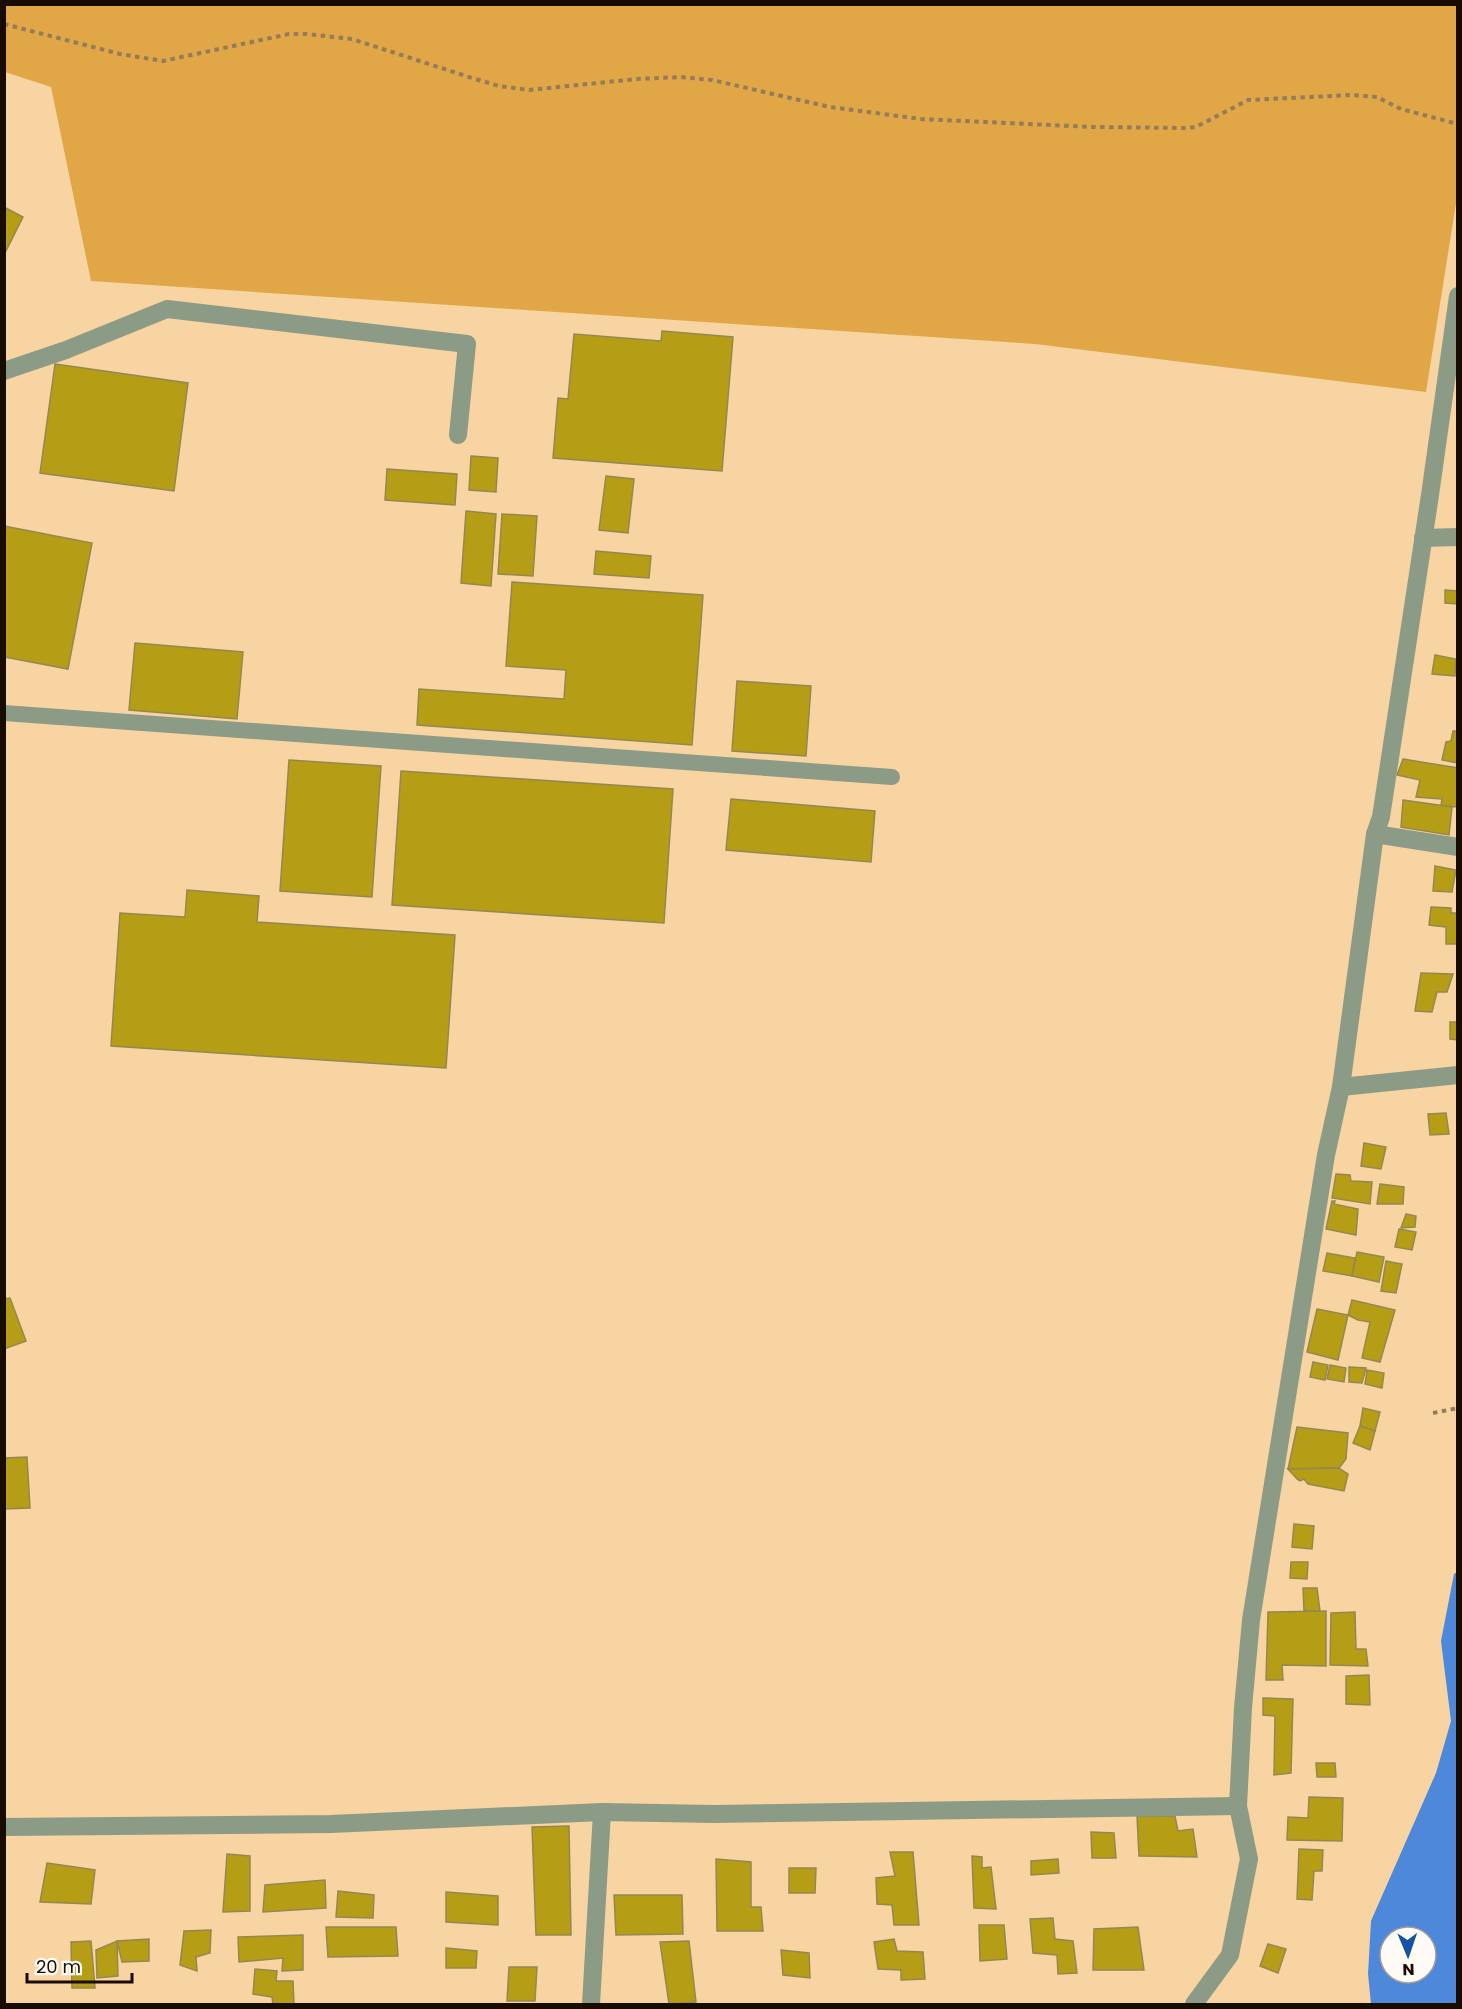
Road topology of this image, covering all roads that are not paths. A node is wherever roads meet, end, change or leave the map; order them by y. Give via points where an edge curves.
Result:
1 (1458, 296) edge
2 (4, 371) edge
3 (458, 435) dead end
4 (1458, 537) edge
5 (1423, 538) junction
6 (4, 713) edge
7 (892, 777) dead end
8 (1375, 834) junction
9 (1458, 847) edge
10 (1458, 1075) edge
11 (1341, 1087) junction
12 (1239, 1806) junction
13 (602, 1812) junction
14 (4, 1827) edge
15 (591, 2004) edge
16 (1194, 2004) edge

1 - 5 street
2 - 3 street via 167,309 466,344
4 - 5 street
5 - 8 street via 1381,817
6 - 7 lane
8 - 9 street
8 - 11 street
10 - 11 street
11 - 12 street via 1326,1155 1251,1620
12 - 13 street via 713,1814
12 - 16 street via 1249,1859 1230,1955
13 - 14 street via 331,1824
13 - 15 street

